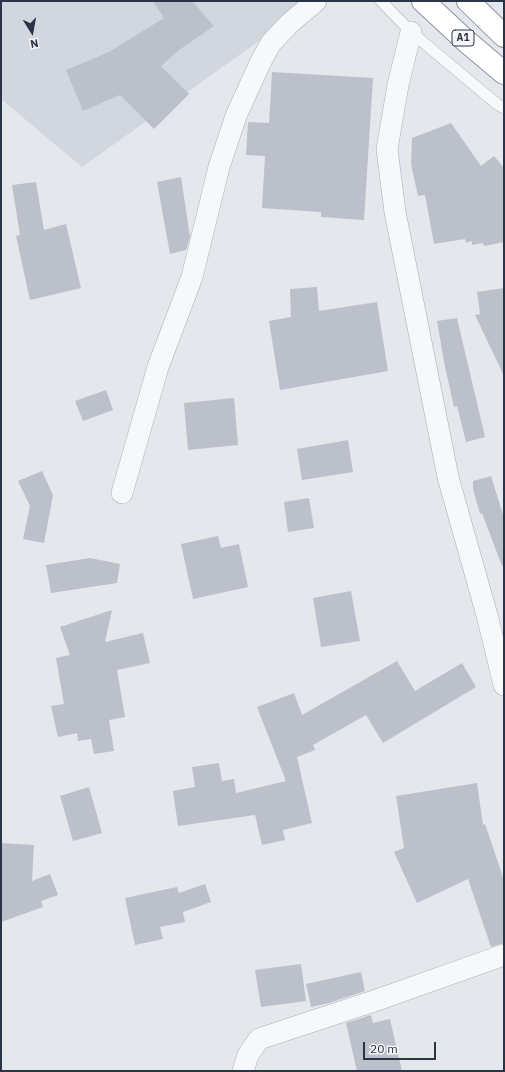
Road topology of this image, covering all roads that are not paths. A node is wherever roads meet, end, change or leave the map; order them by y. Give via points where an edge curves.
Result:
1 (316, 1) edge
2 (381, 1) edge
3 (424, 1) edge
4 (468, 1) edge
5 (411, 32) junction
6 (504, 36) edge
7 (504, 73) edge
8 (504, 108) edge
9 (122, 492) dead end
10 (504, 685) edge
11 (504, 955) edge
12 (243, 1071) edge

1 - 9 street via 271,43 236,116 219,167 192,277 158,367
2 - 5 lane
3 - 7 highway, A1
4 - 6 highway, A1
5 - 8 lane
5 - 10 street via 387,148 395,212 448,477
11 - 12 street via 259,1039 248,1055

